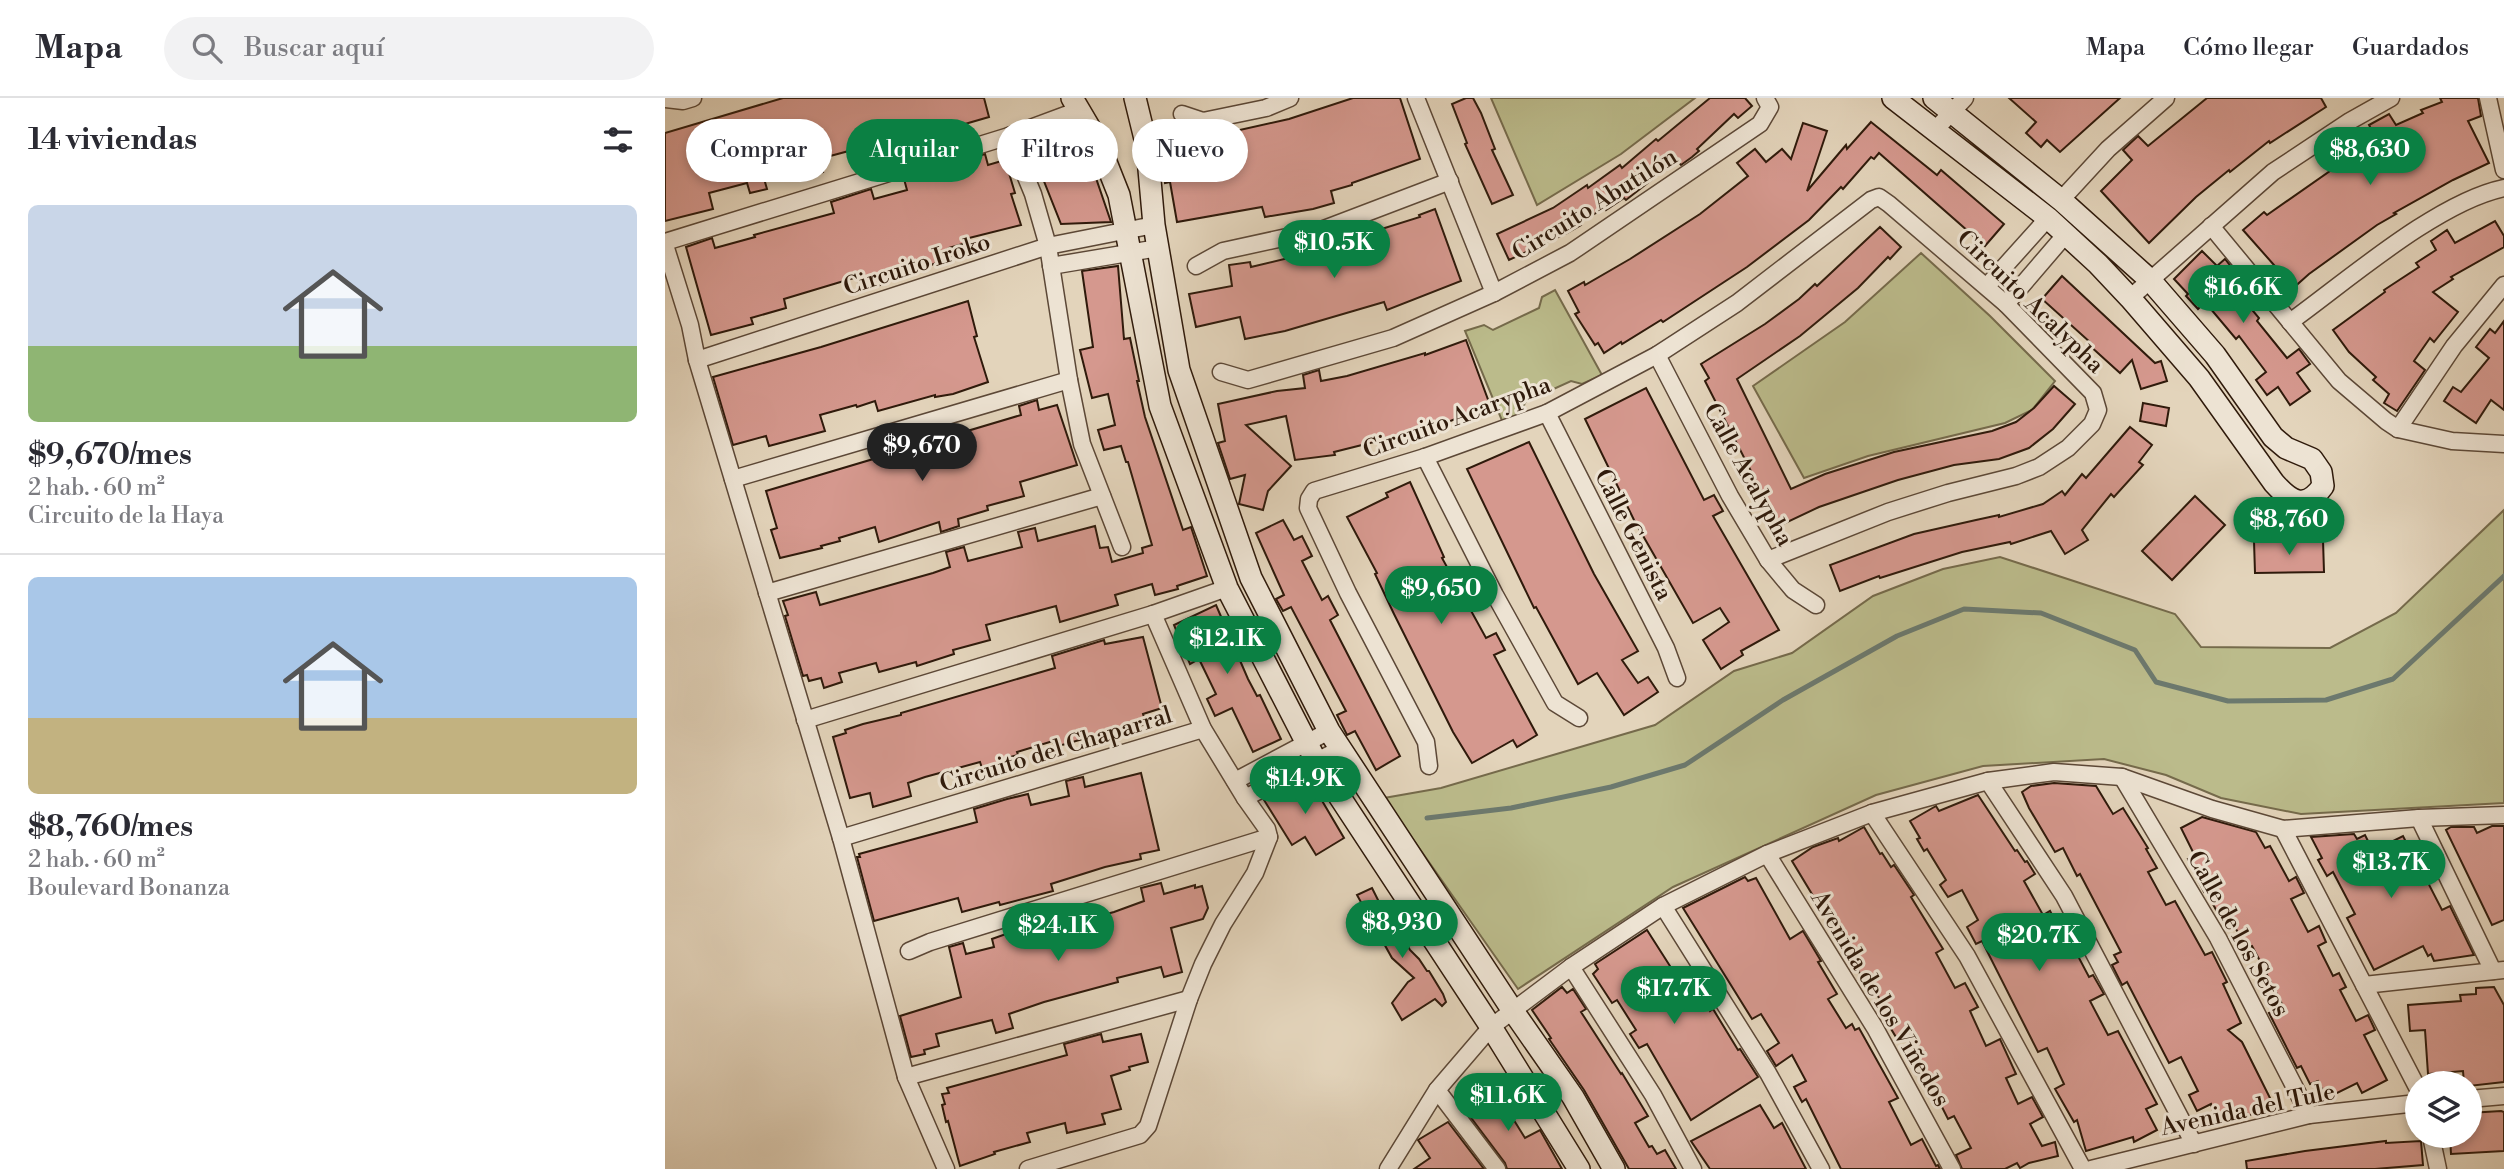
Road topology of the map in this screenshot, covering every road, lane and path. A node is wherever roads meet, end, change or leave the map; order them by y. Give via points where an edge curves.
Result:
1 (693, 98) edge
2 (1135, 98) edge
3 (1290, 98) edge
4 (1416, 98) edge
5 (1765, 98) edge
6 (1893, 98) edge
7 (1934, 98) edge
8 (2166, 98) edge
9 (2391, 98) edge
10 (2488, 98) edge
11 (665, 99) edge
12 (1076, 104) edge
13 (1959, 105) edge
14 (1182, 114) dead end
15 (1045, 119) edge
16 (1935, 130) junction
17 (997, 140) edge
18 (2504, 170) edge
19 (1450, 181) junction
20 (1028, 182) edge
21 (2504, 188) edge
22 (2061, 200) junction
23 (2048, 218) junction
24 (1154, 225) junction
25 (2211, 226) junction
26 (1127, 231) junction
27 (2066, 234) junction
28 (665, 244) edge
29 (1048, 246) junction
30 (1158, 248) junction
31 (1131, 253) junction
32 (1051, 265) junction
33 (1196, 266) dead end
34 (2150, 280) junction
35 (2504, 285) edge
36 (1987, 286) junction
37 (1495, 293) junction
38 (2130, 298) junction
39 (2006, 304) junction
40 (2290, 322) junction
41 (1657, 355) junction
42 (697, 360) junction
43 (1221, 372) dead end
44 (1069, 380) junction
45 (1547, 413) junction
46 (2398, 429) junction
47 (2504, 444) edge
48 (1425, 457) junction
49 (733, 479) junction
50 (1102, 496) junction
51 (1122, 547) dead end
52 (1767, 559) junction
53 (1227, 588) junction
54 (767, 593) junction
55 (1816, 605) dead end
56 (1153, 614) junction
57 (1677, 678) dead end
58 (1579, 718) dead end
59 (805, 720) junction
60 (1203, 729) junction
61 (1329, 731) junction
62 (1340, 749) junction
63 (1311, 752) junction
64 (1429, 766) dead end
65 (2122, 777) junction
66 (1988, 780) junction
67 (1235, 782) junction
68 (1245, 798) junction
69 (1873, 813) junction
70 (2504, 814) edge
71 (2419, 818) junction
72 (2283, 829) junction
73 (1269, 837) junction
74 (841, 838) junction
75 (1767, 854) junction
76 (1663, 906) junction
77 (909, 951) dead end
78 (1571, 967) junction
79 (2498, 971) edge
80 (2364, 985) junction
81 (1189, 999) junction
82 (1513, 1011) junction
83 (1491, 1027) junction
84 (2409, 1071) edge
85 (906, 1077) junction
86 (1437, 1090) junction
87 (2504, 1096) edge
88 (2482, 1098) edge
89 (2405, 1104) edge
90 (2309, 1115) junction
91 (2194, 1144) junction
92 (2434, 1148) edge
93 (946, 1169) edge
94 (1028, 1169) edge
95 (1388, 1169) edge
96 (1497, 1169) edge
97 (1579, 1169) edge
98 (1614, 1169) edge
99 (1693, 1169) edge
100 (1821, 1169) edge
101 (1952, 1169) edge
102 (2083, 1169) edge
103 (2091, 1169) edge
104 (2438, 1169) edge

1 - 11 street
2 - 24 street via 1147,147
3 - 14 street via 1266,108 1203,121
4 - 19 street
5 - 37 street, Circuito Abutilón via 1770,107 1760,124 1570,253
6 - 16 street
7 - 13 street
8 - 22 street via 2108,149
9 - 25 street via 2273,172
10 - 18 street
12 - 15 street
12 - 26 street via 1098,142 1119,195
13 - 16 street
13 - 22 street
16 - 23 street
17 - 28 street
19 - 33 street via 1324,229 1223,251
19 - 37 street
20 - 29 street
21 - 40 street via 2457,205
22 - 34 street
23 - 27 street
23 - 36 street
24 - 26 street, Circuito Iroko
24 - 30 street
25 - 34 street
25 - 40 street
26 - 29 street, Circuito Iroko
26 - 31 street
27 - 38 street
27 - 39 street
28 - 42 street
29 - 32 street
29 - 42 street, Circuito Iroko
30 - 31 street
30 - 61 street via 1179,370 1211,468 1251,578
31 - 32 street
31 - 53 street via 1160,406
32 - 44 street
34 - 38 street
34 - 38 street via 2215,355 2273,437 2286,448 2312,458 2323,486 2315,496 2301,502 2288,499 2199,378
35 - 46 street via 2454,345
36 - 39 street, Circuito Acalypha
36 - 41 street, Circuito Acalypha via 1879,197 1737,303
37 - 43 street, Circuito Abutilón via 1393,338 1248,380
39 - 52 street, Circuito Acalypha via 2094,393 2098,410 2092,424 2068,448 2039,467 1888,512
40 - 46 street via 2339,381
41 - 45 street, Circuito Acarypha
41 - 52 street, Calle Acalypha
42 - 49 street
44 - 49 street
44 - 50 street via 1082,444
45 - 48 street, Circuito Acarypha
45 - 57 street, Calle Genista
46 - 47 street via 2452,441
48 - 58 street via 1555,704
48 - 64 street, Circuito Acarypha via 1314,491 1308,508 1426,742
49 - 54 street
50 - 51 street
50 - 54 street
52 - 55 street, Calle Acalypha via 1793,590
53 - 56 street
53 - 63 street
54 - 59 street
56 - 59 street
56 - 60 street
59 - 74 street
60 - 67 street, Circuito del Chaparral
60 - 74 street, Circuito del Chaparral
61 - 62 street
61 - 63 street
62 - 63 street
62 - 82 street
63 - 67 street
63 - 68 street
63 - 83 street
65 - 66 street via 2054,772
65 - 72 street
65 - 90 street, Calle de los Setos via 2217,938
66 - 69 street
66 - 91 street via 2064,896
67 - 68 street, Circuito del Chaparral
68 - 73 street, Circuito del Chaparral
69 - 75 street
69 - 102 street via 1967,956
70 - 71 street
71 - 72 street
71 - 79 street
72 - 80 street
73 - 77 street
73 - 81 street
74 - 85 street
75 - 76 street
75 - 101 street, Avenida de los Viñedos via 1875,1028
76 - 78 street
76 - 100 street via 1768,1073
78 - 82 street
78 - 99 street via 1653,1095
79 - 80 street
80 - 84 street
81 - 85 street
81 - 94 street via 1148,1126 1140,1135
82 - 83 street
82 - 98 street via 1573,1097
83 - 86 street
83 - 97 street
85 - 93 street
86 - 95 street
86 - 96 street
87 - 88 street
89 - 90 street, Avenida del Tule
90 - 91 street, Avenida del Tule
91 - 103 street, Avenida del Tule
92 - 104 street

